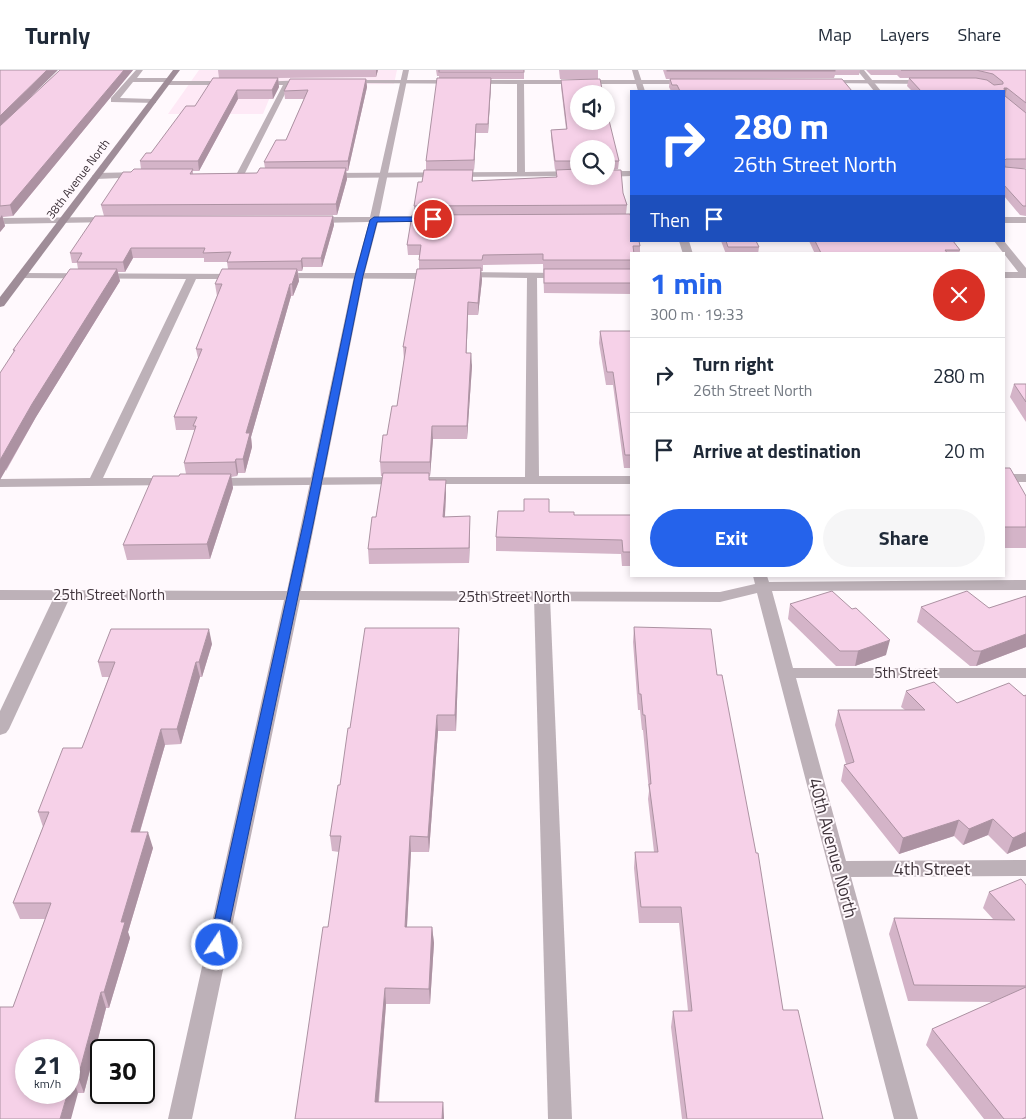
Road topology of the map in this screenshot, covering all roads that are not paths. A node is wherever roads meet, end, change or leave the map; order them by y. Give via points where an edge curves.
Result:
1 (140, 70) edge
2 (177, 70) edge
3 (635, 70) edge
4 (860, 70) edge
5 (404, 76) edge
6 (131, 80) junction
7 (168, 82) junction
8 (287, 82) junction
9 (316, 82) edge
10 (335, 82) edge
11 (520, 82) junction
12 (639, 82) junction
13 (697, 82) edge
14 (822, 82) edge
15 (870, 82) junction
16 (936, 82) edge
17 (237, 83) edge
18 (247, 83) edge
19 (642, 90) edge
20 (877, 90) edge
21 (153, 101) junction
22 (384, 174) junction
23 (521, 174) junction
24 (570, 174) edge
25 (615, 174) edge
26 (630, 174) edge
27 (154, 175) edge
28 (231, 175) edge
29 (240, 175) junction
30 (250, 175) edge
31 (317, 175) edge
32 (96, 176) junction
33 (443, 219) edge
34 (120, 220) edge
35 (305, 220) edge
36 (374, 220) junction
37 (1005, 220) edge
38 (1026, 220) edge
39 (0, 221) edge
40 (62, 221) junction
41 (1000, 242) edge
42 (572, 275) edge
43 (1005, 275) edge
44 (1026, 275) edge
45 (21, 276) junction
46 (192, 276) junction
47 (251, 276) edge
48 (270, 276) edge
49 (359, 276) junction
50 (532, 276) junction
51 (0, 304) edge
52 (1005, 478) edge
53 (1026, 478) edge
54 (532, 480) junction
55 (630, 480) edge
56 (181, 482) edge
57 (201, 482) edge
58 (317, 482) junction
59 (0, 483) edge
60 (94, 483) junction
61 (762, 582) edge
62 (1026, 586) edge
63 (0, 595) edge
64 (63, 595) junction
65 (293, 596) junction
66 (542, 597) junction
67 (786, 673) junction
68 (1026, 673) edge
69 (0, 729) edge
70 (1026, 868) edge
71 (839, 869) junction
72 (180, 1119) edge
73 (560, 1119) edge
74 (906, 1119) edge

1 - 6 street
2 - 7 main road, 38th Avenue North
3 - 12 street
4 - 15 street
5 - 10 street
5 - 11 street
5 - 22 street
6 - 7 street
6 - 21 street via 114,100
7 - 17 street
7 - 21 main road, 38th Avenue North
8 - 9 street
8 - 18 street
8 - 29 street
11 - 12 street
11 - 23 street
12 - 13 street
12 - 19 street
14 - 15 street
15 - 16 street
15 - 20 street
21 - 32 main road, 38th Avenue North
22 - 23 street
22 - 31 street
22 - 36 street
23 - 24 street
25 - 26 street
27 - 32 street
28 - 29 street
29 - 30 street
32 - 40 main road, 38th Avenue North
33 - 36 street
34 - 40 street
35 - 36 street
36 - 49 street
37 - 38 street
39 - 40 street
40 - 45 main road, 38th Avenue North
41 - 44 street
42 - 50 street
43 - 44 street
45 - 46 street
45 - 51 main road, 38th Avenue North
46 - 47 street
46 - 60 street
48 - 49 street
49 - 50 street
49 - 58 street
50 - 54 street
52 - 53 street
54 - 55 street
54 - 58 street
56 - 60 street
57 - 58 street
58 - 65 street
59 - 60 street
61 - 62 street, 25th Street North
61 - 66 street, 25th Street North via 720,597
61 - 67 street, 40th Avenue North
63 - 64 street, 25th Street North
64 - 65 street, 25th Street North
64 - 69 street
65 - 66 street, 25th Street North
65 - 72 street
66 - 73 street
67 - 68 street, 5th Street
67 - 71 street, 40th Avenue North
70 - 71 street, 4th Street
71 - 74 street, 40th Avenue North

